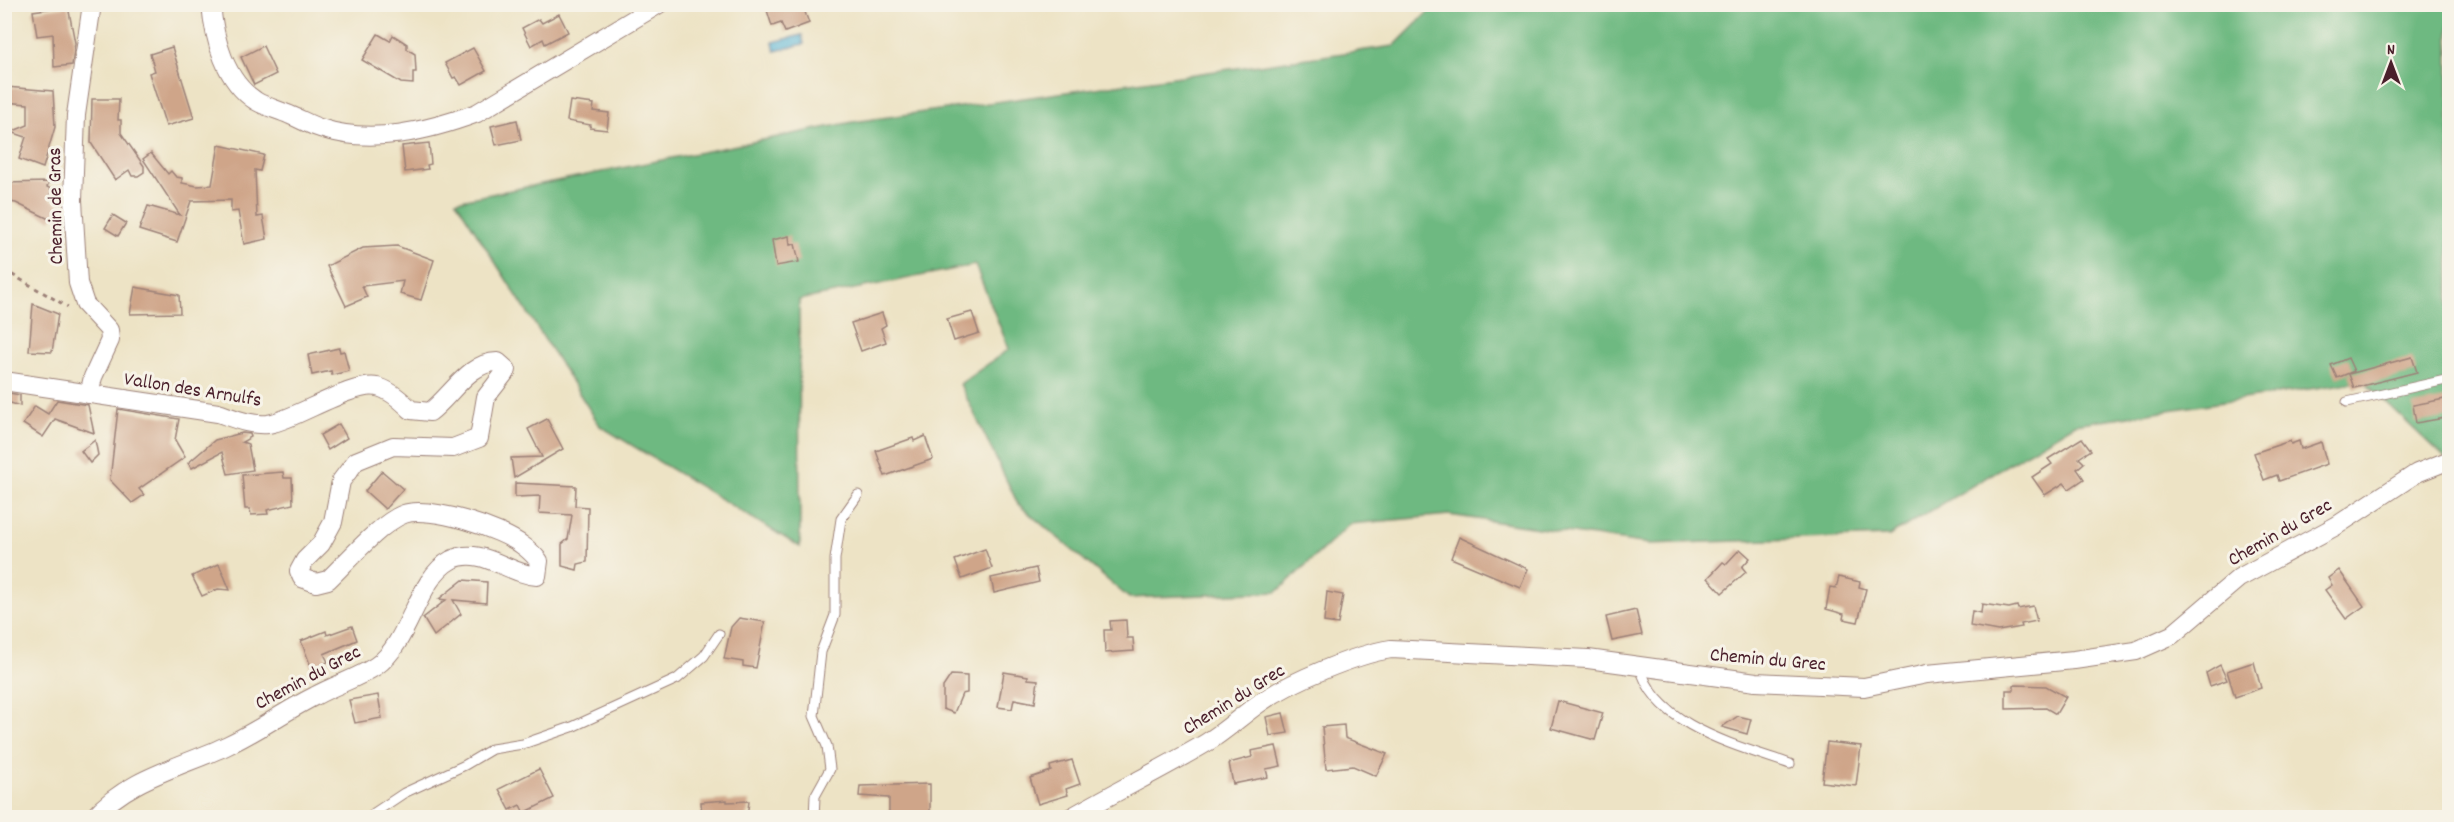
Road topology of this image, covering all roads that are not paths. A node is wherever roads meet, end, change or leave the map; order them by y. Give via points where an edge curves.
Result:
1 (92, 4) edge
2 (211, 4) edge
3 (658, 4) edge
4 (2450, 379) edge
5 (4, 381) edge
6 (89, 394) junction
7 (2347, 402) dead end
8 (2450, 460) edge
9 (858, 495) dead end
10 (521, 544) joint
11 (720, 634) dead end
12 (1640, 666) junction
13 (1790, 764) dead end
14 (93, 818) edge
15 (372, 818) edge
16 (814, 818) edge
17 (1070, 818) edge

1 - 6 street, Chemin de Gras via 76,115 73,200 78,283 85,304 109,330 110,340
2 - 3 street via 227,69 257,102 320,128 379,135 446,124 477,113
4 - 7 lane
5 - 6 street, Vallon des Arnulfs
6 - 10 street, Vallon des Arnulfs via 268,424 356,390 377,387 411,410 430,411 468,374 489,362 498,362 507,370 486,397 478,438 453,448 393,446 356,461 341,481 333,522 299,571 302,578 316,583 328,580 389,521 406,513 426,512 468,520
8 - 12 street, Chemin du Grec via 2417,473 2336,526 2238,578 2172,635 2136,651 1927,674 1864,687 1755,682
9 - 16 lane via 841,519 835,559 835,615 821,652 814,716 827,746 830,769 815,796
10 - 14 street, Chemin du Grec via 539,561 537,576 524,575 488,558 468,554 452,559 438,569 392,651 376,666 229,745 137,783 104,805
11 - 15 lane via 704,656 676,679 572,727 523,744 492,749 405,793
12 - 13 lane via 1644,682 1674,714 1715,738
12 - 17 street, Chemin du Grec via 1588,659 1391,649 1366,653 1289,687 1207,742

